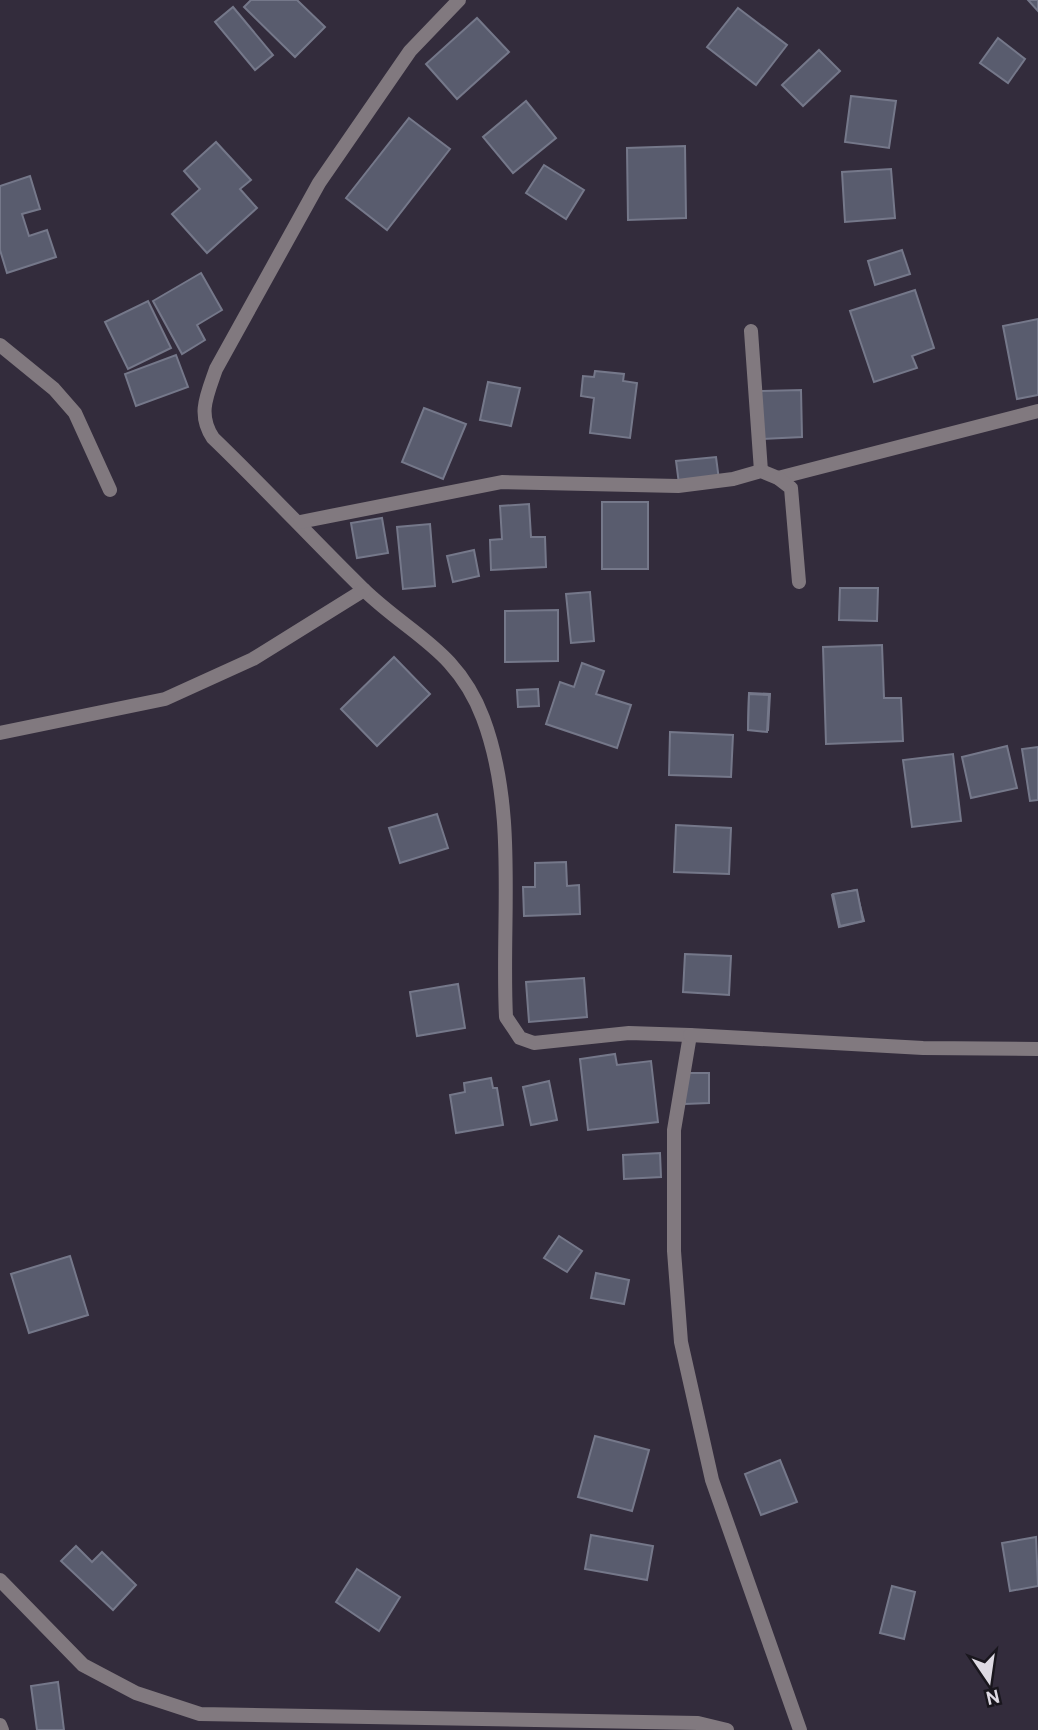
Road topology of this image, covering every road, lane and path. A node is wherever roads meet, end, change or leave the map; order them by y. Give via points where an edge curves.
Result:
1 (459, 0) edge
2 (751, 331) dead end
3 (0, 345) edge
4 (1038, 411) edge
5 (761, 471) junction
6 (778, 478) junction
7 (110, 490) dead end
8 (300, 522) junction
9 (799, 582) dead end
10 (364, 590) junction
11 (0, 733) edge
12 (690, 1035) junction
13 (1038, 1049) edge
14 (0, 1580) edge
15 (0, 1725) edge
16 (2, 1730) edge
17 (727, 1730) edge
18 (800, 1730) edge

1 - 8 street via 410,51 319,183 216,369 204,401 204,421 213,438
2 - 5 street
3 - 7 street via 54,389 75,413
4 - 6 street
5 - 6 street
5 - 8 street via 678,486 502,482
6 - 9 street via 791,488
8 - 10 street
10 - 11 street via 253,660 165,699
10 - 12 street via 448,658 471,691 483,719 504,824 506,1017 516,1034 534,1043 629,1033
12 - 13 street via 923,1048
12 - 18 street via 674,1130 674,1251 681,1342 712,1480
14 - 17 street via 83,1665 136,1693 200,1714 698,1723
15 - 16 street

